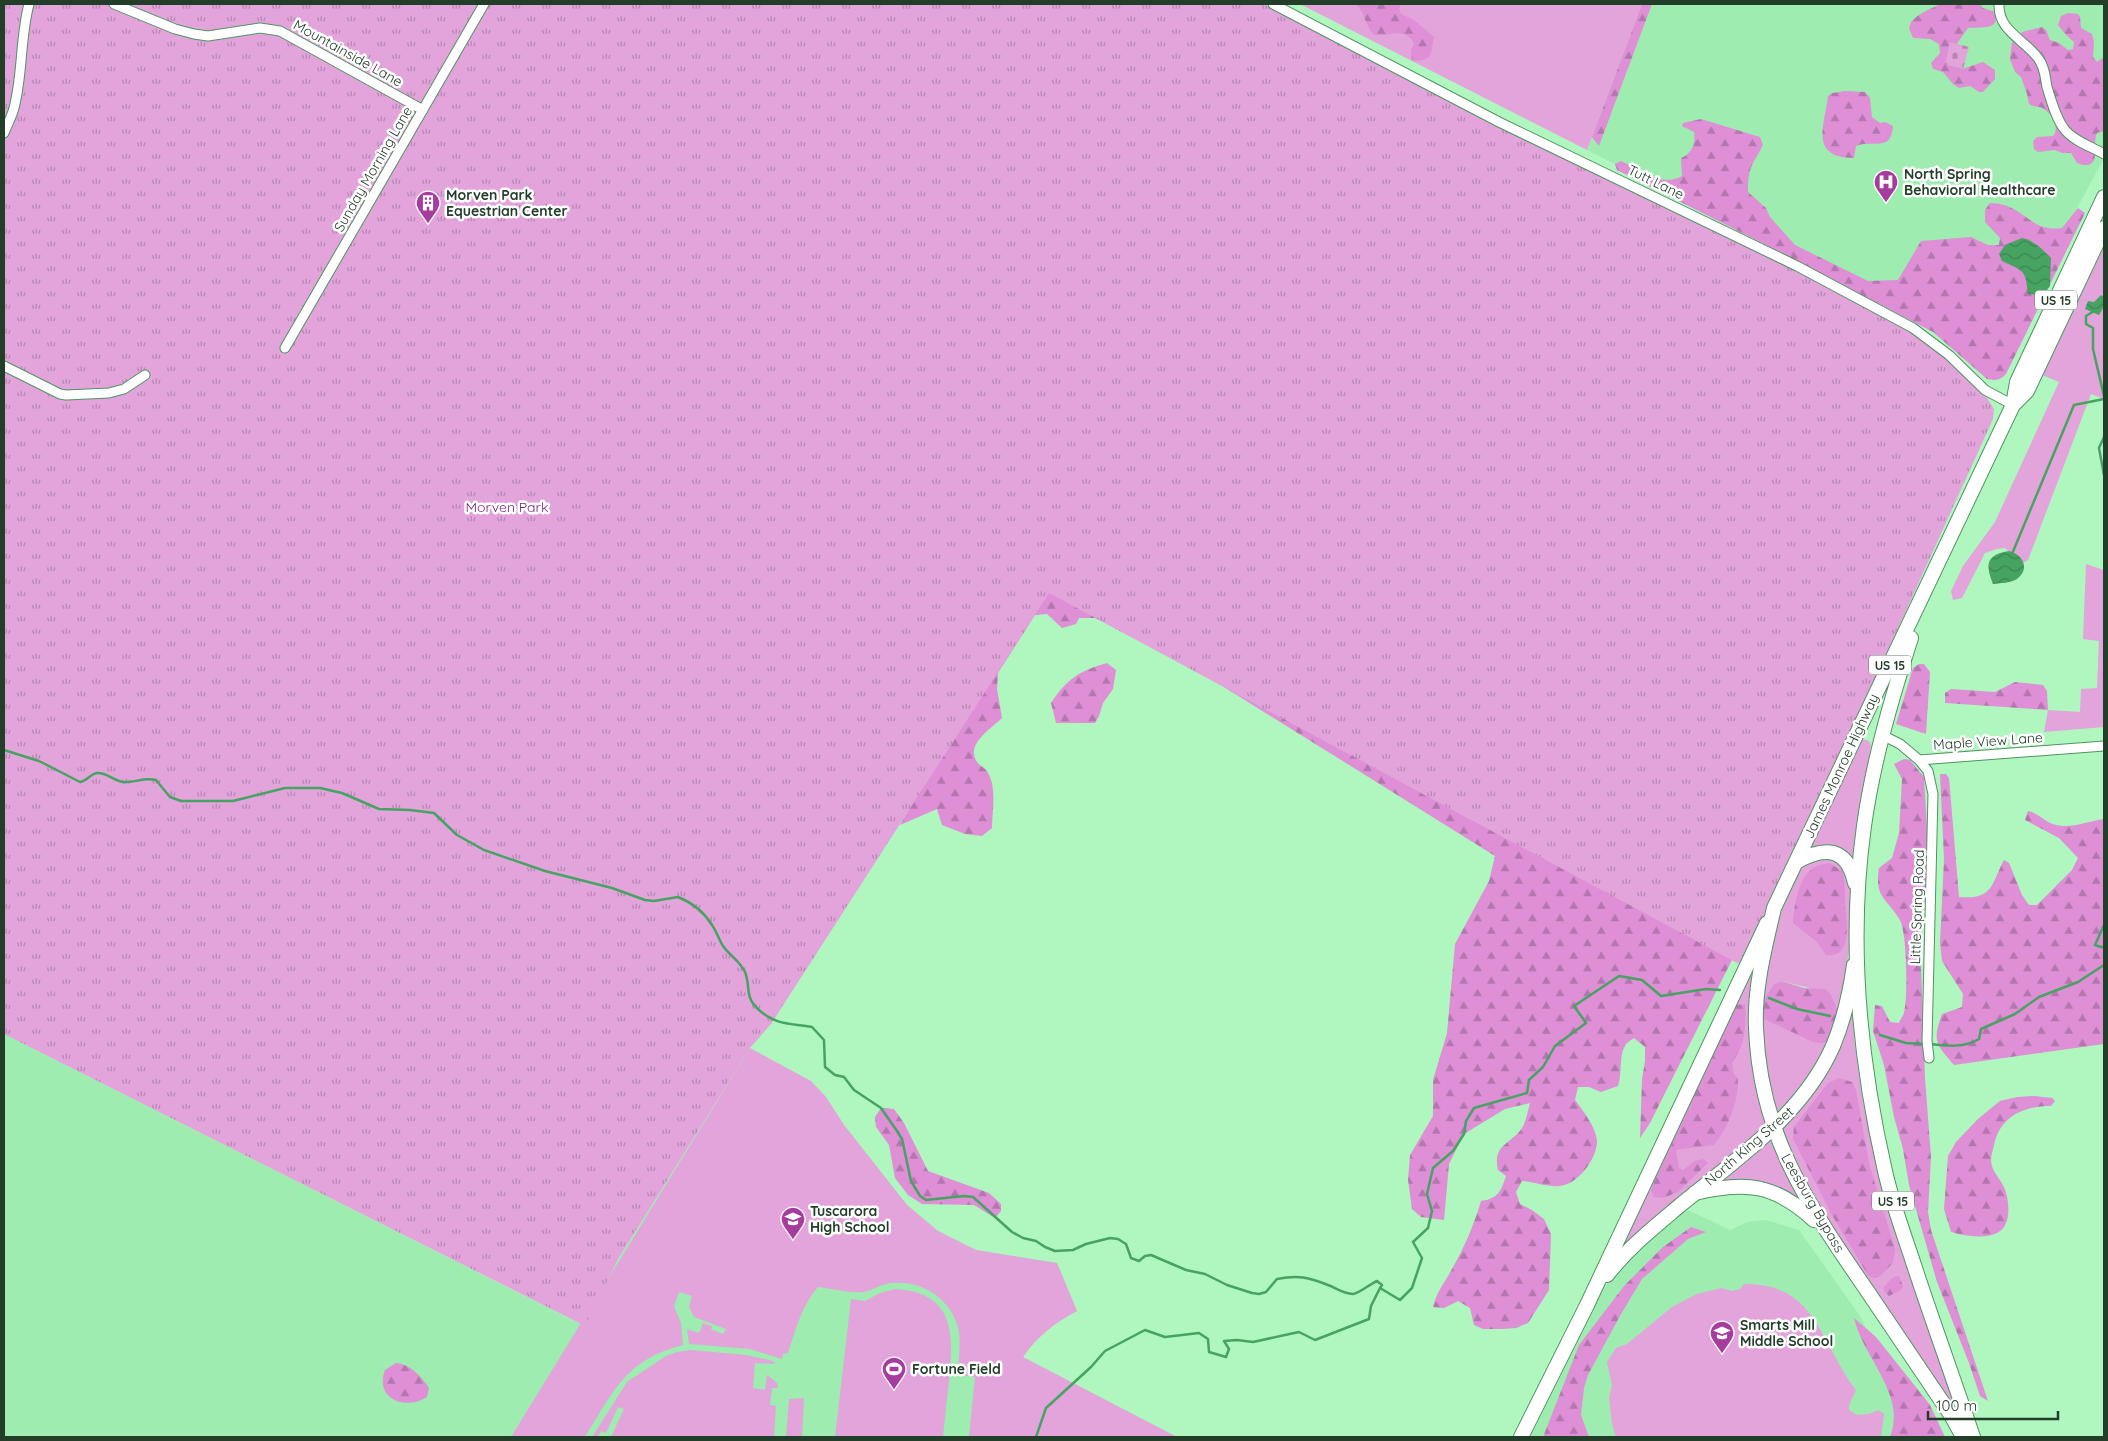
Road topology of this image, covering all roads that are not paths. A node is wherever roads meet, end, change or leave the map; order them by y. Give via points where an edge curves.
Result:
1 (29, 4) edge
2 (114, 4) edge
3 (484, 4) edge
4 (1273, 4) edge
5 (1999, 4) edge
6 (423, 110) junction
7 (4, 133) edge
8 (2104, 154) edge
9 (2104, 197) edge
10 (2104, 228) edge
11 (285, 348) dead end
12 (4, 366) edge
13 (144, 374) dead end
14 (2013, 405) junction
15 (1923, 598) junction
16 (1858, 732) junction
17 (1882, 734) junction
18 (2104, 746) edge
19 (1919, 760) junction
20 (1796, 862) junction
21 (1857, 896) junction
22 (1774, 908) junction
23 (1855, 954) junction
24 (1928, 1058) dead end
25 (1773, 1128) junction
26 (1695, 1193) junction
27 (1825, 1229) junction
28 (1588, 1305) junction
29 (1521, 1437) edge
30 (1963, 1437) edge
31 (1973, 1437) edge

1 - 7 street via 24,22 18,90
2 - 6 street, Mountainside Lane via 194,34 208,36 260,28 280,31
3 - 6 street, Sunday Morning Lane
4 - 14 street, Tutt Lane via 1498,122 1797,266 1913,328 1949,355 1985,390
5 - 8 street via 2006,27 2034,53 2044,68 2052,102 2064,130
6 - 11 street, Sunday Morning Lane
9 - 14 main road, James Monroe Highway / US 15 via 2017,382
10 - 14 main road, James Monroe Highway / US 15 via 2027,391
12 - 13 street via 66,395 109,394 124,389
14 - 15 main road, James Monroe Highway / US 15
15 - 16 main road, James Monroe Highway / US 15
15 - 17 main road, James Monroe Highway / US 15
16 - 17 main road via 1870,729
16 - 20 main road, James Monroe Highway / US 15
17 - 19 street, Maple View Lane
17 - 21 main road, James Monroe Highway / US 15 via 1864,827
18 - 19 street, Maple View Lane
19 - 24 street, Little Spring Road via 1928,770 1933,794
20 - 21 main road via 1821,851 1839,855 1850,868
20 - 22 main road, James Monroe Highway / US 15
21 - 23 main road, James Monroe Highway / US 15
22 - 25 main road, Leesburg Bypass / US 15 via 1760,975 1755,1026 1760,1079
22 - 28 main road, North King Street
23 - 25 main road, North King Street via 1846,1007 1832,1048 1804,1094
23 - 31 main road, US 15 via 1862,1033 1885,1172
25 - 26 main road, North King Street
25 - 27 main road, Leesburg Bypass / US 15 via 1783,1155
26 - 27 main road via 1730,1186 1762,1189 1786,1197
26 - 28 main road, North King Street via 1629,1250
27 - 30 main road, Leesburg Bypass / US 15
28 - 29 main road, North King Street

